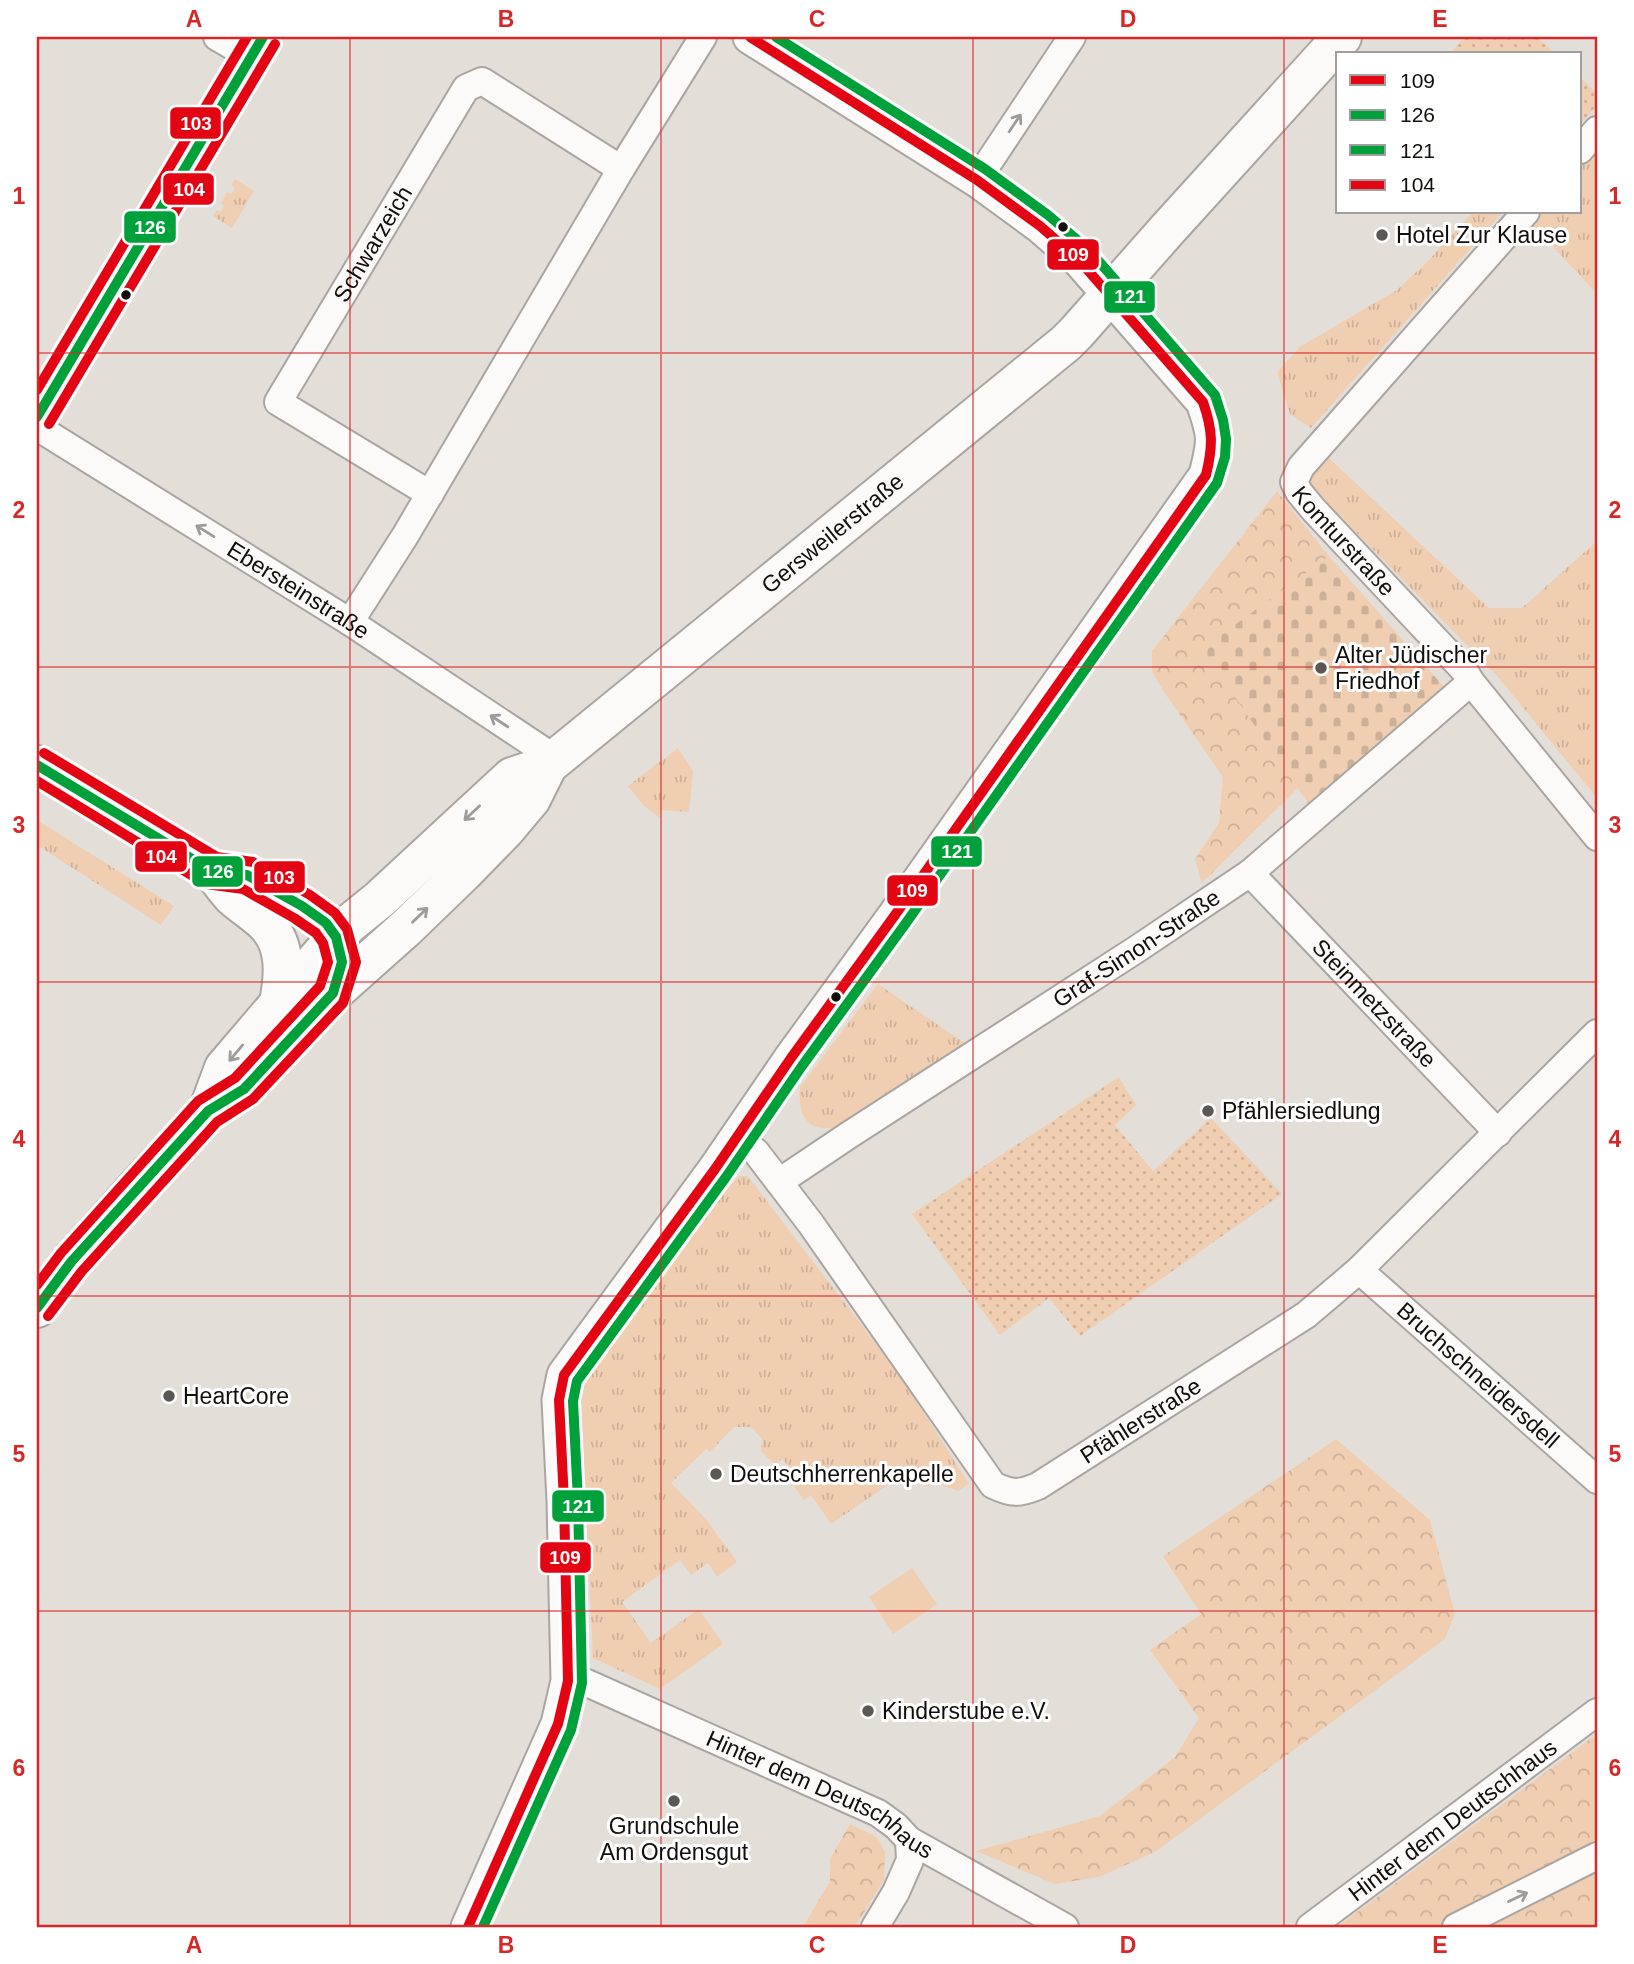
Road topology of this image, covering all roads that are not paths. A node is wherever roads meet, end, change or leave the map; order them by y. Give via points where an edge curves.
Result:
1 (217, 37) edge
2 (703, 37) edge
3 (750, 37) edge
4 (1072, 37) edge
5 (1342, 37) edge
6 (257, 47) edge
7 (1597, 130) edge
8 (1582, 148) edge
9 (621, 169) junction
10 (977, 180) junction
11 (1524, 214) edge
12 (1110, 294) junction
13 (37, 417) edge
14 (37, 427) edge
15 (430, 494) junction
16 (350, 622) junction
17 (1471, 682) junction
18 (552, 762) junction
19 (37, 765) edge
20 (1597, 837) edge
21 (212, 871) junction
22 (1250, 873) junction
23 (342, 961) junction
24 (279, 1003) junction
25 (1597, 1033) edge
26 (208, 1111) junction
27 (1497, 1133) junction
28 (736, 1138) junction
29 (779, 1182) junction
30 (1359, 1270) junction
31 (37, 1308) edge
32 (1597, 1480) edge
33 (568, 1681) junction
34 (1597, 1712) edge
35 (909, 1840) junction
36 (1597, 1856) edge
37 (468, 1927) edge
38 (875, 1927) edge
39 (1065, 1927) edge
40 (1310, 1927) edge
41 (1457, 1927) edge

1 - 6 street
2 - 9 street
3 - 10 street
10 -> 4 street
5 - 12 main road, Gersweilerstraße
6 - 13 street
7 - 8 street
9 - 15 street
9 - 15 street, Schwarzeich via 482,81 466,88 278,402
10 - 12 street via 1065,247
11 - 17 street, Komturstraße via 1301,467 1294,482
12 - 18 main road, Gersweilerstraße via 1066,343
12 - 28 street via 1203,402 1214,432 1206,475
16 -> 14 street, Ebersteinstraße
15 - 16 street
18 -> 16 street, Ebersteinstraße
17 - 20 street, Komturstraße
17 - 22 street, Graf-Simon-Straße
18 - 23 main road, Gersweilerstraße via 531,799 464,872
19 - 21 main road
21 - 23 main road via 247,875 302,906 326,923
21 - 24 main road via 232,896 269,926 277,941 283,957
22 - 27 street, Steinmetzstraße
22 - 29 street, Graf-Simon-Straße
23 - 24 main road, Gersweilerstraße
23 - 26 main road, Gersweilerstraße via 244,1089
24 -> 26 main road, Gersweilerstraße via 224,1068
25 - 27 street, Pfählerstraße
26 - 31 main road, Gersweilerstraße via 71,1262
27 - 30 street, Pfählerstraße
28 - 29 street, Pfählerstraße via 755,1152
28 - 33 street via 564,1375 559,1400
29 - 30 street, Pfählerstraße via 993,1485 1006,1491 1022,1493 1038,1486 1306,1315
30 - 32 street, Bruchschneidersdell
33 - 35 street, Hinter dem Deutschhaus via 587,1683 878,1813
33 - 37 street via 558,1724
34 - 40 street, Hinter dem Deutschhaus
35 - 38 street via 909,1860
35 - 39 street, Hinter dem Deutschhaus
41 -> 36 street

